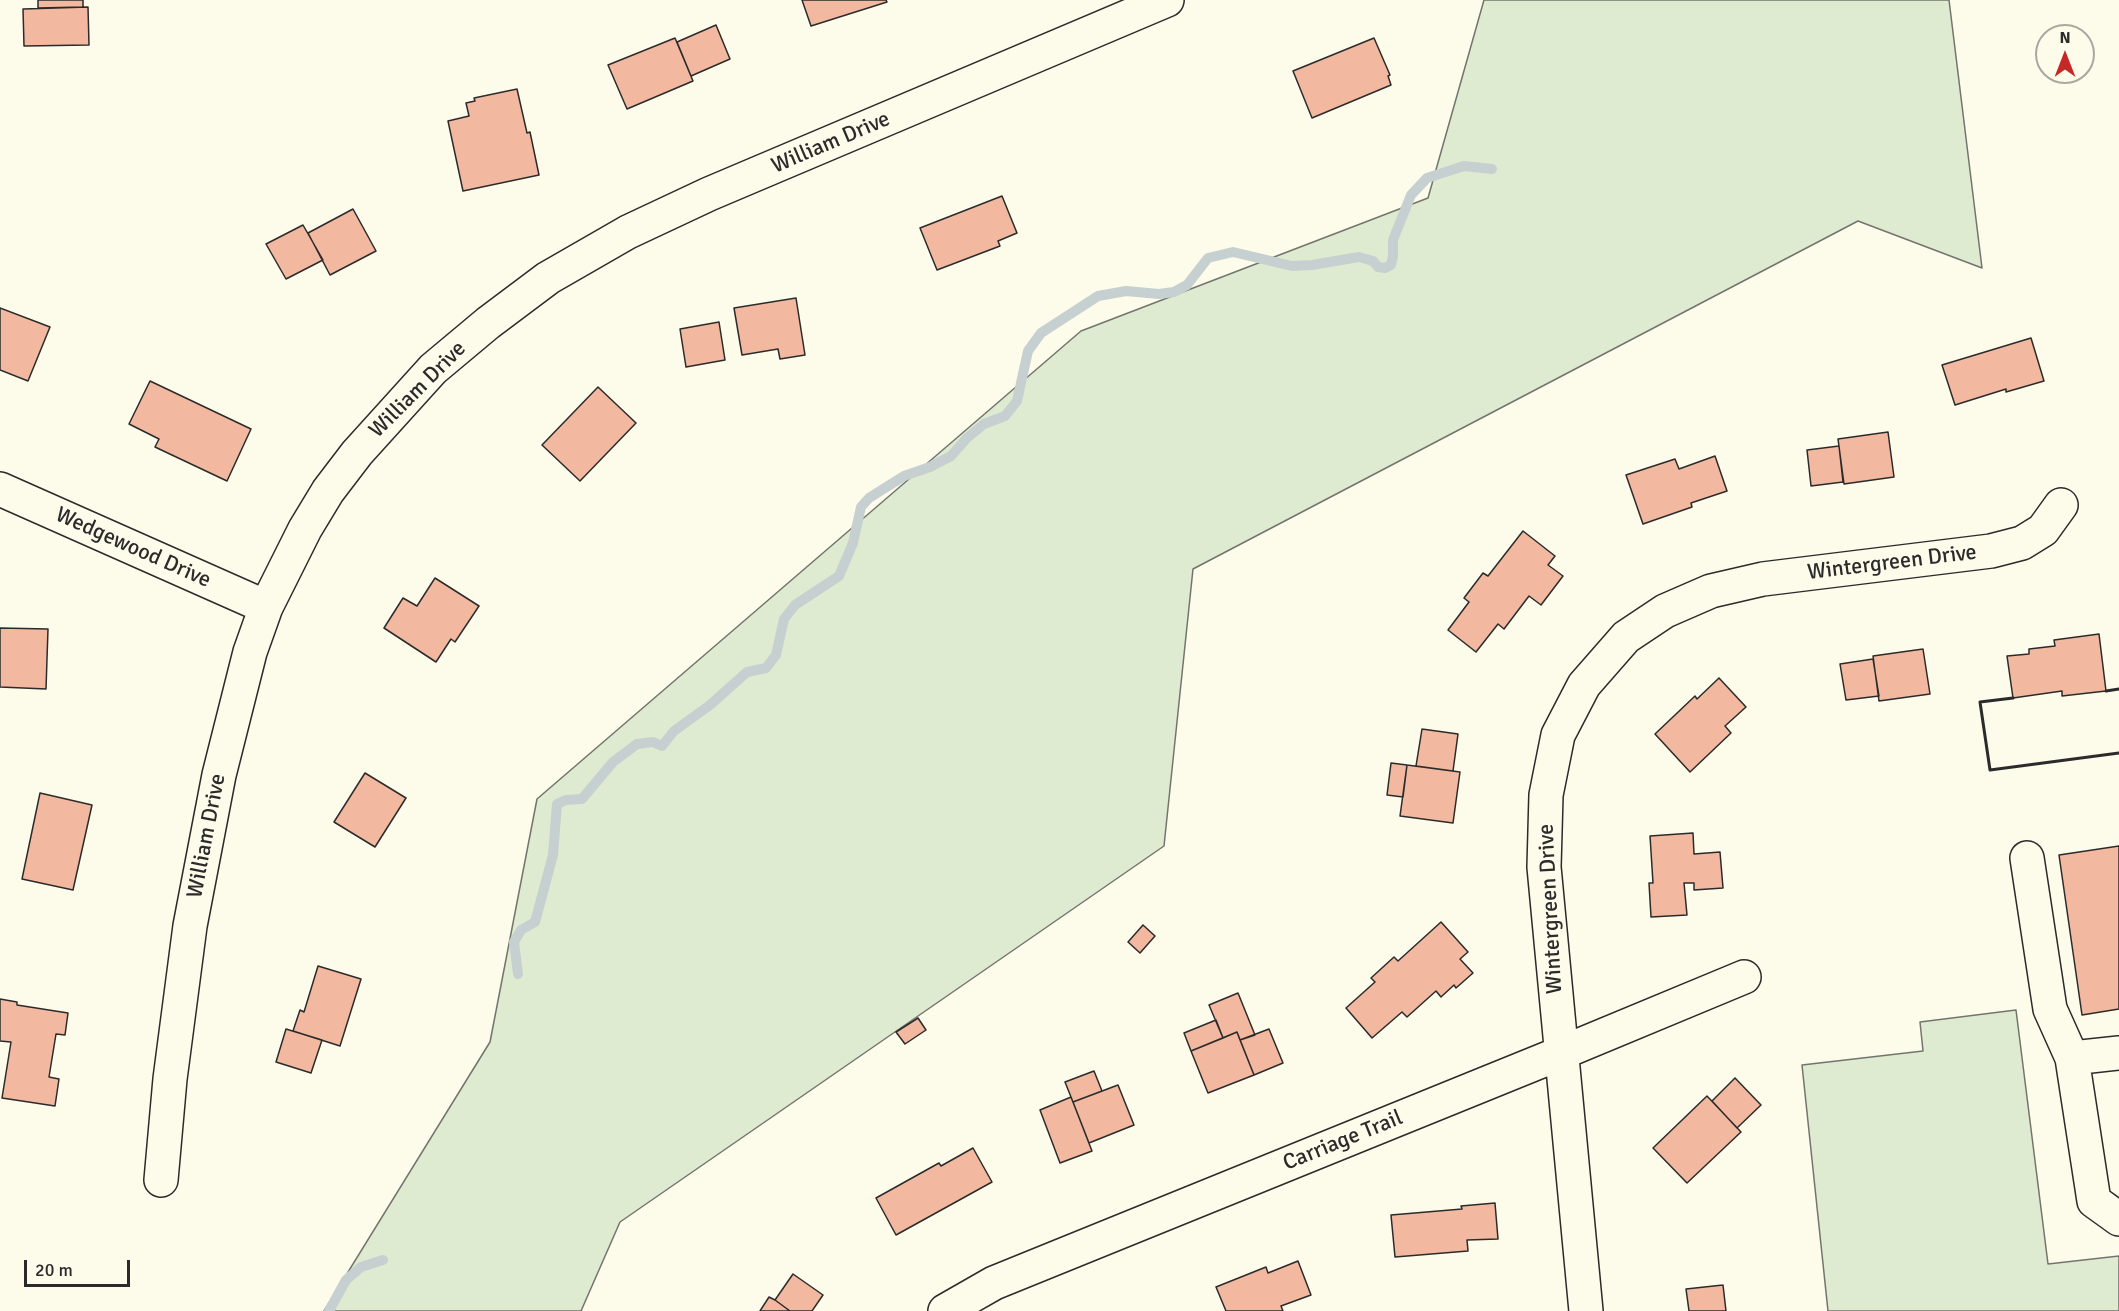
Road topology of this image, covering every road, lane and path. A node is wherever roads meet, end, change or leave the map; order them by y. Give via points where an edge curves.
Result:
1 (1167, 0) edge
2 (0, 489) edge
3 (2061, 505) dead end
4 (266, 607) junction
5 (2027, 858) dead end
6 (1744, 977) dead end
7 (1561, 1053) junction
8 (2119, 1053) edge
9 (2072, 1058) junction
10 (161, 1180) dead end
11 (2119, 1219) edge
12 (945, 1311) edge
13 (1586, 1311) edge

1 - 4 street, William Drive via 709,194 628,232 548,278 434,369 357,453 305,529
2 - 4 street, Wedgewood Drive
3 - 7 street, Wintergreen Drive via 2043,530 2022,543 1991,551 1763,579 1711,591 1665,611 1626,637 1584,685 1558,735 1546,795 1544,867
4 - 10 street, William Drive via 250,652 219,775 190,926
5 - 9 street via 2050,1009
6 - 7 street, Carriage Trail
7 - 12 street, Carriage Trail via 994,1283
7 - 13 street, Wintergreen Drive
8 - 9 street
9 - 11 street via 2094,1201

